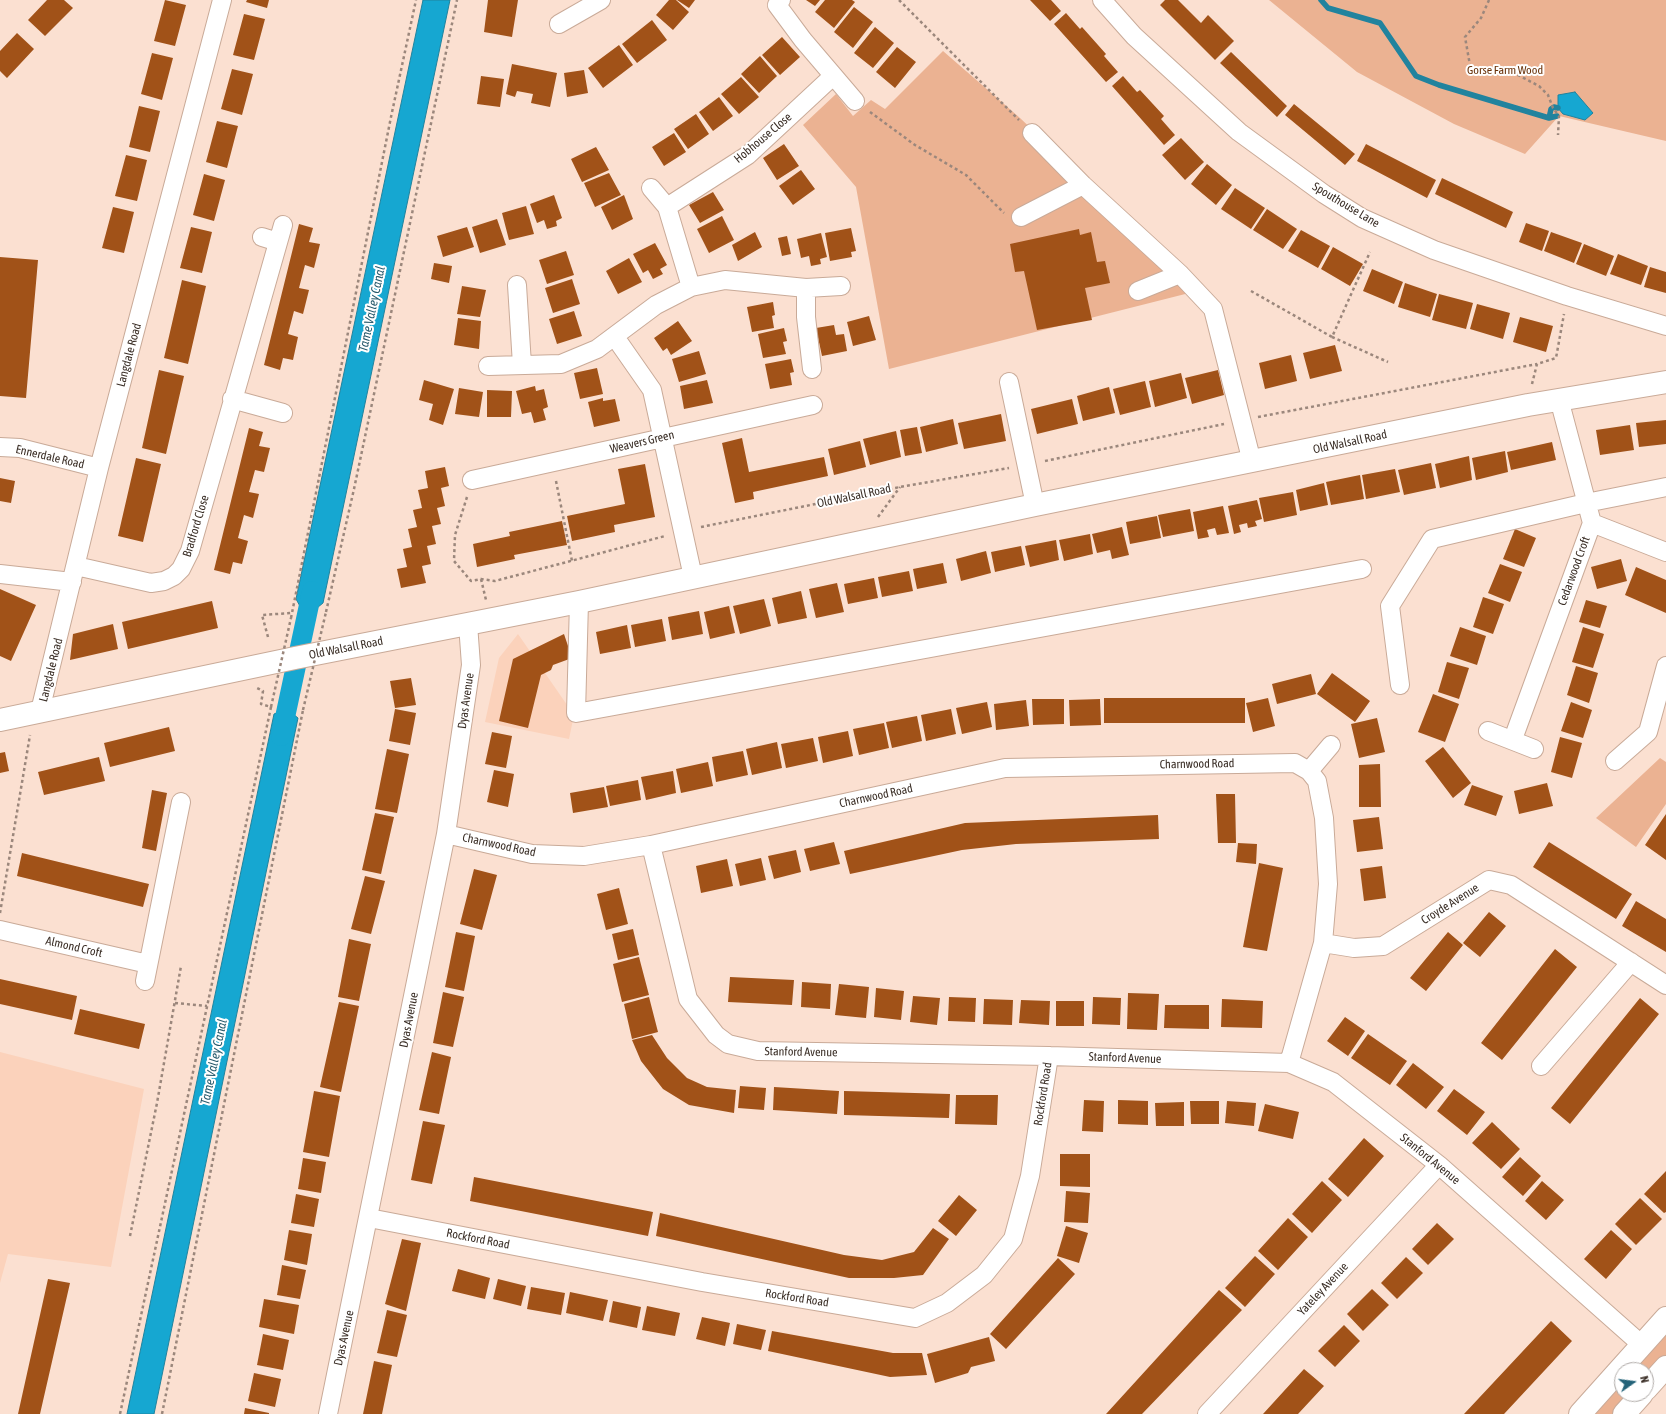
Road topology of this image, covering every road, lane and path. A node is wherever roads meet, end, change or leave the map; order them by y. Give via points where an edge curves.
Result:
1 (222, 0) edge
2 (416, 0) edge
3 (457, 0) edge
4 (601, 0) edge
5 (781, 0) edge
6 (899, 0) edge
7 (1102, 0) edge
8 (1489, 0) edge
9 (559, 24) dead end
10 (833, 76) junction
11 (855, 101) joint
12 (1032, 133) joint
13 (1558, 135) dead end
14 (1083, 185) junction
15 (651, 188) dead end
16 (667, 207) junction
17 (1020, 217) joint
18 (274, 235) dead end
19 (1370, 252) dead end
20 (1180, 274) junction
21 (517, 285) dead end
22 (841, 286) dead end
23 (691, 287) junction
24 (806, 288) junction
25 (1138, 291) dead end
26 (1251, 291) dead end
27 (1567, 296) junction
28 (1666, 326) edge
29 (615, 337) junction
30 (1332, 337) junction
31 (1388, 362) dead end
32 (1537, 364) junction
33 (522, 365) junction
34 (488, 366) dead end
35 (812, 369) dead end
36 (1008, 382) dead end
37 (1666, 382) edge
38 (232, 399) junction
39 (1559, 400) junction
40 (813, 405) dead end
41 (1528, 405) junction
42 (283, 414) dead end
43 (1243, 420) junction
44 (662, 437) junction
45 (0, 448) edge
46 (552, 462) junction
47 (1252, 462) junction
48 (1027, 465) junction
49 (99, 468) junction
50 (472, 480) joint
51 (900, 487) junction
52 (1666, 487) edge
53 (1586, 503) junction
54 (1035, 505) junction
55 (878, 516) dead end
56 (1592, 523) junction
57 (683, 531) junction
58 (1666, 552) edge
59 (572, 561) junction
60 (1362, 569) dead end
61 (0, 574) edge
62 (74, 574) junction
63 (693, 577) junction
64 (579, 602) junction
65 (291, 613) junction
66 (468, 624) junction
67 (268, 637) dead end
68 (1666, 666) edge
69 (242, 669) junction
70 (1400, 685) dead end
71 (271, 707) junction
72 (37, 712) junction
73 (0, 720) edge
74 (1488, 731) dead end
75 (1513, 739) junction
76 (1331, 745) dead end
77 (1534, 748) dead end
78 (1615, 761) dead end
79 (1309, 771) junction
80 (181, 802) dead end
81 (446, 834) junction
82 (650, 844) junction
83 (0, 914) edge
84 (0, 930) edge
85 (1324, 944) junction
86 (1631, 962) junction
87 (181, 966) dead end
88 (1666, 985) edge
89 (175, 1003) junction
90 (207, 1006) junction
91 (1050, 1056) junction
92 (1289, 1063) junction
93 (1541, 1066) dead end
94 (1439, 1165) junction
95 (369, 1218) junction
96 (130, 1236) dead end
97 (1666, 1318) edge
98 (1642, 1345) junction
99 (1666, 1366) edge
100 (1654, 1380) edge
101 (1635, 1402) edge
102 (120, 1414) edge
103 (162, 1414) edge
104 (328, 1414) edge
105 (1207, 1414) edge
106 (1580, 1414) edge
107 (1624, 1414) edge

1 - 49 street, Langdale Road
2 - 65 path
3 - 103 path, bridge via 354,489 303,710
4 - 9 street
5 - 10 street via 777,5
6 - 12 path
7 - 27 street, Spouthouse Lane via 1134,36 1239,132 1324,194 1362,218 1434,250
8 - 13 path via 1481,18 1465,37 1471,71 1516,74 1539,86 1548,95 1559,116
10 - 11 street
10 - 16 street, Hobhouse Close via 748,154
11 - 17 path via 916,145 966,175 1008,216
12 - 14 street
14 - 17 street
14 - 20 street
15 - 16 street
16 - 23 street
18 - 38 street, Bradford Close
19 - 30 path
20 - 25 street
20 - 43 street via 1213,309
21 - 33 street
22 - 24 street
23 - 24 street via 725,280
23 - 29 street via 656,305
24 - 35 street via 806,317
26 - 30 path
27 - 28 street, Spouthouse Lane
27 - 32 path, Old Walsall Road via 1556,358
29 - 33 street via 597,349 561,364
29 - 44 street via 652,390
30 - 31 path
32 - 41 path
32 - 43 path, Old Walsall Road
33 - 34 street
36 - 48 street
37 - 39 main road, Old Walsall Road
38 - 42 street
38 - 62 street, Bradford Close via 190,550 181,569 164,581 152,583
39 - 41 main road, Old Walsall Road
39 - 53 street, Cedarwood Croft
40 - 44 street, Weavers Green
41 - 47 main road, Old Walsall Road
43 - 47 street
43 - 48 path, Old Walsall Road
44 - 46 street, Weavers Green
44 - 57 street
45 - 49 street, Ennerdale Road via 20,448
46 - 50 street, Weavers Green
46 - 59 path
47 - 54 main road, Old Walsall Road
48 - 51 path, Old Walsall Road
48 - 54 street
49 - 62 street, Langdale Road
50 - 59 path, Old Walsall Road via 455,535 454,561 471,581 495,581
51 - 55 path
51 - 57 path, Old Walsall Road
52 - 53 street
53 - 56 street, Cedarwood Croft
53 - 70 street via 1432,540 1390,606
54 - 63 main road, Old Walsall Road
56 - 58 street
56 - 75 street, Cedarwood Croft
57 - 59 path, Old Walsall Road
57 - 63 street
60 - 64 street via 576,713
61 - 62 street, Bradford Close
62 - 72 street, Langdale Road
63 - 64 main road, Old Walsall Road
64 - 66 main road, Old Walsall Road
65 - 67 path via 262,615
65 - 71 path, bridge
66 - 69 main road, Old Walsall Road
66 - 81 street, Dyas Avenue via 471,665
68 - 78 street via 1648,732
69 - 71 path via 254,686 263,691 261,704
69 - 72 main road, Old Walsall Road
71 - 90 path
72 - 73 main road, Old Walsall Road
72 - 83 path
74 - 75 street
75 - 77 street
76 - 79 street
79 - 82 street, Charnwood Road via 1295,763 1005,768
79 - 85 street via 1317,781 1324,818 1328,884
80 - 84 street, Almond Croft via 147,973
81 - 82 street, Charnwood Road via 532,854 584,856
81 - 95 street, Dyas Avenue
82 - 91 street, Stanford Avenue via 688,999 716,1035 728,1044 758,1051
85 - 86 street, Croyde Avenue via 1354,948 1383,946 1489,880 1511,885
85 - 92 street
86 - 88 street, Croyde Avenue
86 - 93 street
87 - 89 path
89 - 90 path
89 - 96 path
90 - 102 path
91 - 92 street, Stanford Avenue
91 - 95 street, Rockford Road via 1030,1176 1013,1239 984,1275 947,1303 916,1318 702,1282
92 - 94 street, Stanford Avenue via 1333,1082
94 - 98 street, Stanford Avenue
94 - 105 street, Yateley Avenue
95 - 104 street, Dyas Avenue
97 - 98 main road
98 - 106 main road
99 - 100 main road
101 - 107 main road

